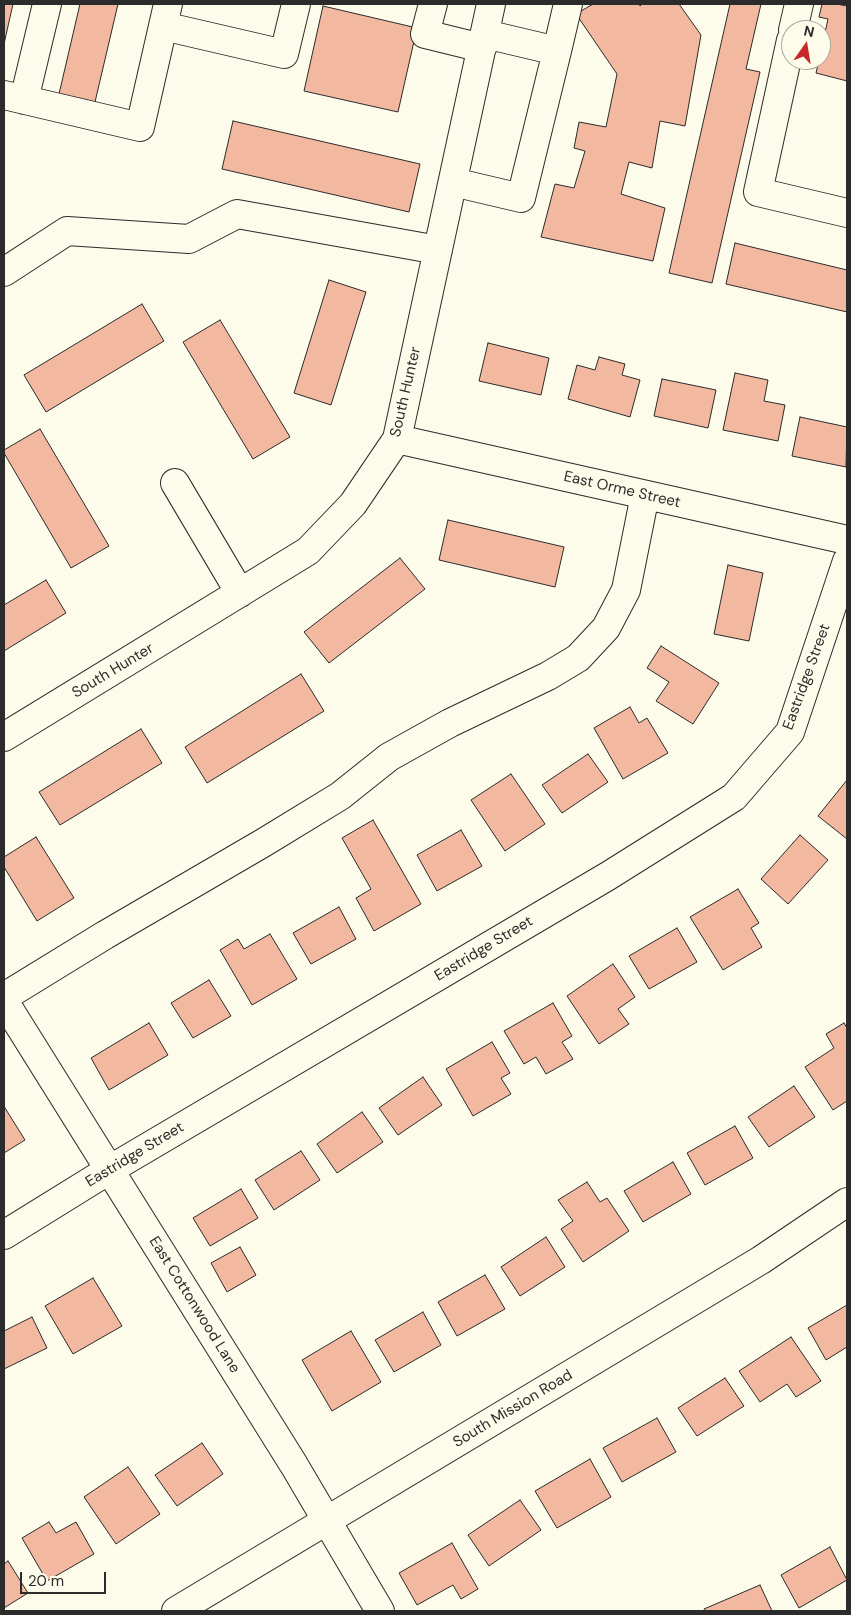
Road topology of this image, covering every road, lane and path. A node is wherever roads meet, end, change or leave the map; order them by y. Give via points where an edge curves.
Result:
1 (47, 4) edge
2 (296, 4) edge
3 (433, 4) edge
4 (491, 4) edge
5 (568, 4) edge
6 (799, 4) edge
7 (165, 15) edge
8 (795, 20) edge
9 (483, 41) junction
10 (557, 51) junction
11 (784, 70) edge
12 (14, 98) edge
13 (453, 182) junction
14 (847, 213) edge
15 (438, 250) junction
16 (4, 272) edge
17 (397, 439) junction
18 (175, 483) dead end
19 (645, 495) junction
20 (847, 540) edge
21 (847, 561) edge
22 (240, 593) junction
23 (4, 738) edge
24 (4, 997) edge
25 (4, 1001) edge
26 (109, 1170) junction
27 (847, 1202) edge
28 (4, 1235) edge
29 (327, 1521) junction
30 (176, 1611) edge
31 (380, 1611) edge

1 - 12 street
2 - 7 street via 284,54
3 - 9 street via 425,34
4 - 9 street, South Hunter
5 - 10 street
6 - 8 street
7 - 12 street via 140,127
9 - 10 street
9 - 13 street, South Hunter
10 - 13 street via 521,198
11 - 14 street via 758,192
13 - 15 street, South Hunter
15 - 16 street via 237,214 190,239 67,231
15 - 17 street, South Hunter
17 - 19 street, East Orme Street
17 - 22 street, South Hunter via 353,504 308,551
18 - 22 street
19 - 20 street, East Orme Street
19 - 24 street via 626,590 606,628 578,658 389,757 340,796
21 - 26 street, Eastridge Street via 790,732 734,797 608,876
22 - 23 street, South Hunter
25 - 26 street, East Cottonwood Lane
26 - 28 street, Eastridge Street
26 - 29 street, East Cottonwood Lane
27 - 29 street, South Mission Road via 761,1260
29 - 30 street, South Mission Road
29 - 31 street, East Cottonwood Lane

